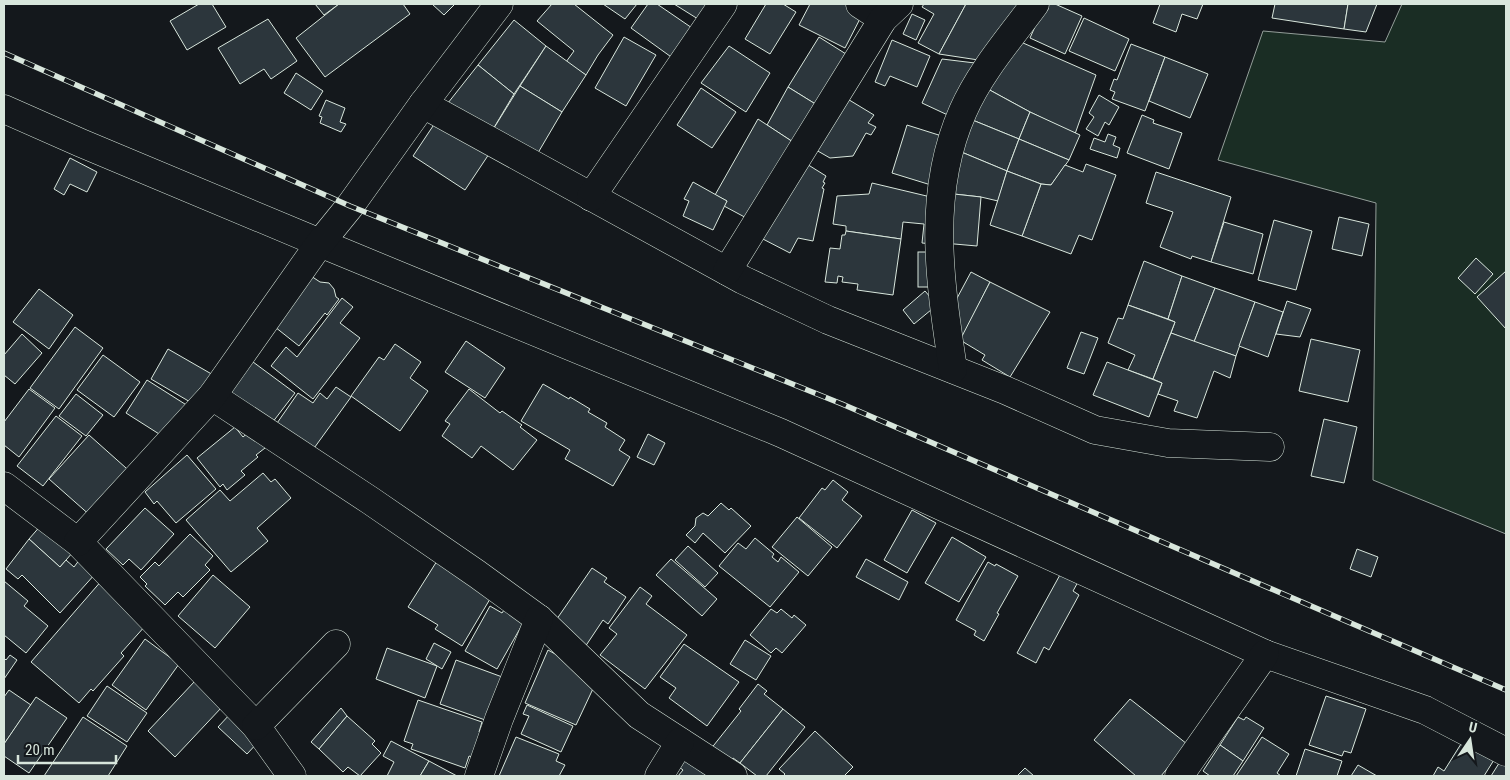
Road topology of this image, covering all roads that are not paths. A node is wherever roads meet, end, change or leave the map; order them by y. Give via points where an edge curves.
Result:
1 (499, 4) edge
2 (723, 4) edge
3 (860, 4) edge
4 (1035, 4) edge
5 (891, 12) edge
6 (423, 104) junction
7 (4, 109) edge
8 (592, 197) junction
9 (320, 243) junction
10 (727, 271) junction
11 (952, 369) junction
12 (212, 396) junction
13 (1270, 448) dead end
14 (4, 486) edge
15 (78, 542) junction
16 (539, 619) junction
17 (336, 644) dead end
18 (1265, 654) junction
19 (256, 726) junction
20 (680, 742) junction
21 (1506, 752) edge
22 (292, 776) edge
23 (479, 776) edge
24 (659, 776) edge
25 (733, 776) edge
26 (1179, 776) edge

1 - 6 street
2 - 8 street
3 - 5 street
4 - 11 street via 983,75 963,110 943,173 938,240
5 - 10 street
6 - 8 street
6 - 9 street
7 - 9 street
8 - 10 street
9 - 12 street
9 - 18 street via 781,433
10 - 11 street via 828,320
11 - 13 street via 1095,430 1168,443
12 - 15 street
12 - 16 street via 371,501
14 - 15 street
15 - 19 street
16 - 20 street via 639,715
16 - 23 street
17 - 19 street
18 - 21 street via 1425,710
18 - 26 street
19 - 22 street
20 - 24 street
20 - 25 street

